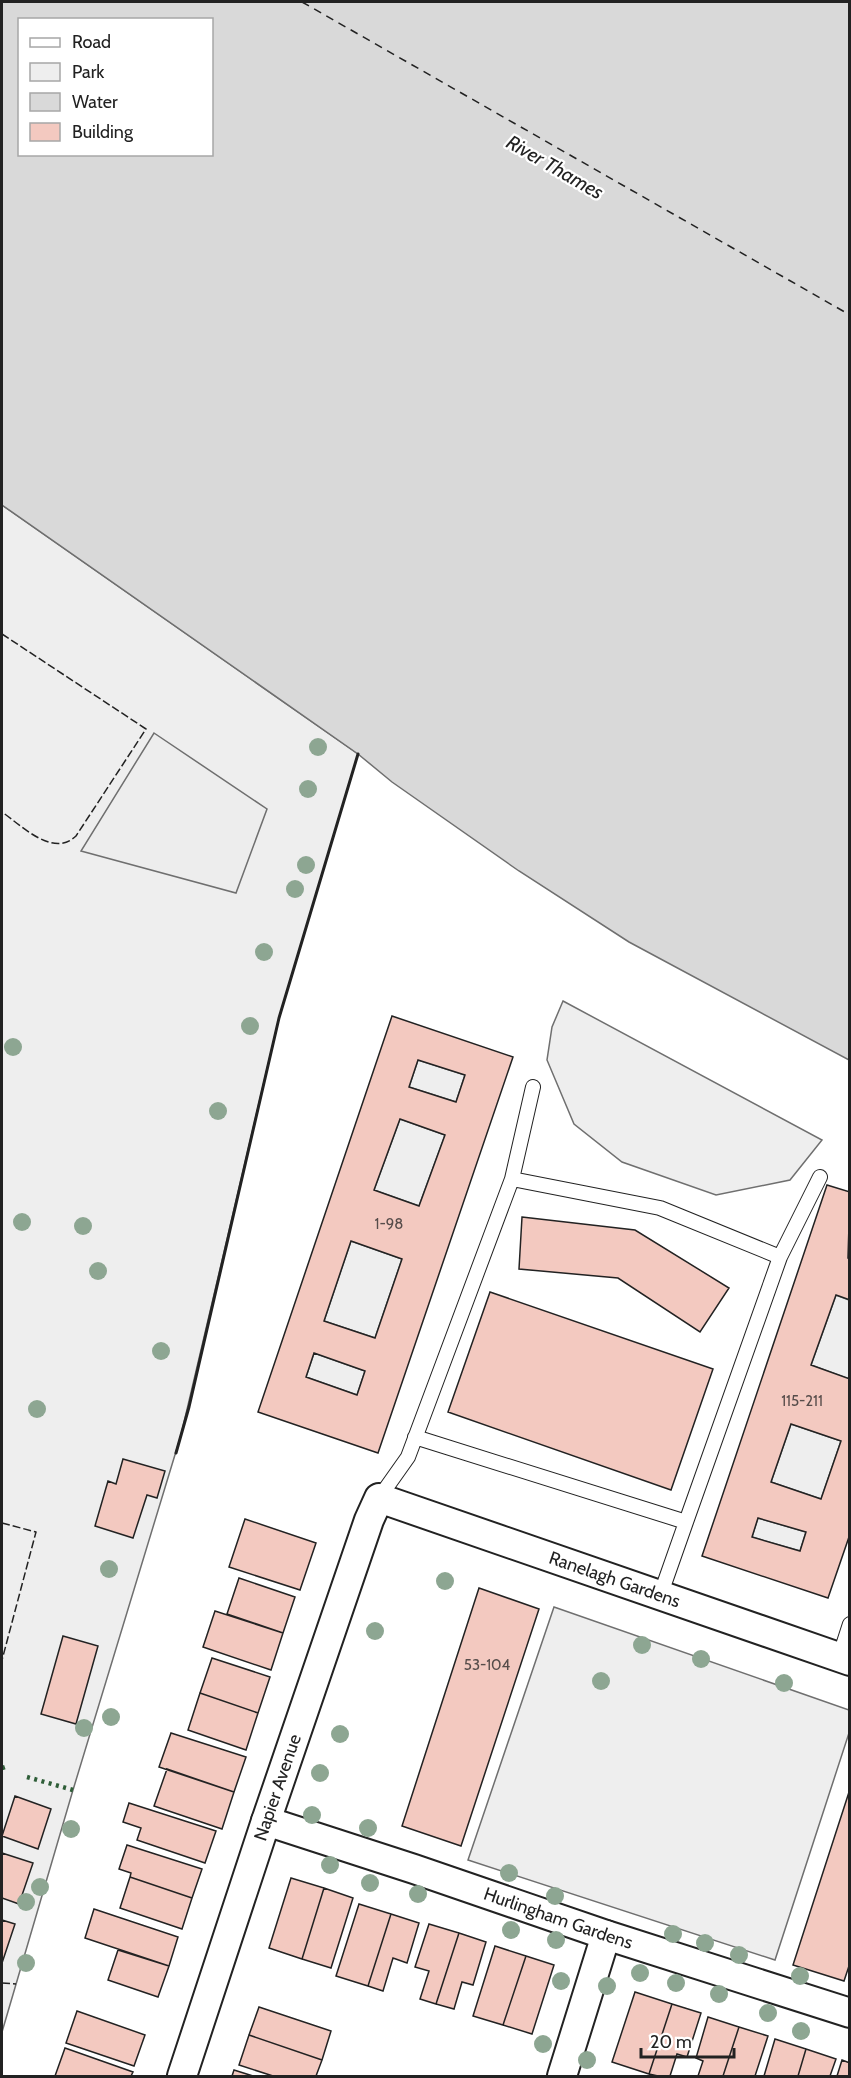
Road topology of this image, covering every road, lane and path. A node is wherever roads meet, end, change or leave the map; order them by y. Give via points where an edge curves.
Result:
1 (533, 1087) dead end
2 (820, 1177) dead end
3 (512, 1179) junction
4 (780, 1257) junction
5 (415, 1437) junction
6 (379, 1498) junction
7 (686, 1522) junction
8 (660, 1596) junction
9 (849, 1624) edge
10 (844, 1660) edge
11 (266, 1821) junction
12 (606, 1935) junction
13 (849, 2013) edge
14 (182, 2076) edge
15 (562, 2076) edge

1 - 3 lane
2 - 4 lane
3 - 4 lane via 660,1208
3 - 5 lane
4 - 7 lane
5 - 6 lane via 408,1457
5 - 7 lane
6 - 8 street, Ranelagh Gardens
6 - 11 street, Napier Avenue
7 - 8 lane
8 - 10 street, Ranelagh Gardens
9 - 10 lane
11 - 12 street, Hurlingham Gardens
11 - 14 street, Napier Avenue
12 - 13 street, Hurlingham Gardens
12 - 15 street

